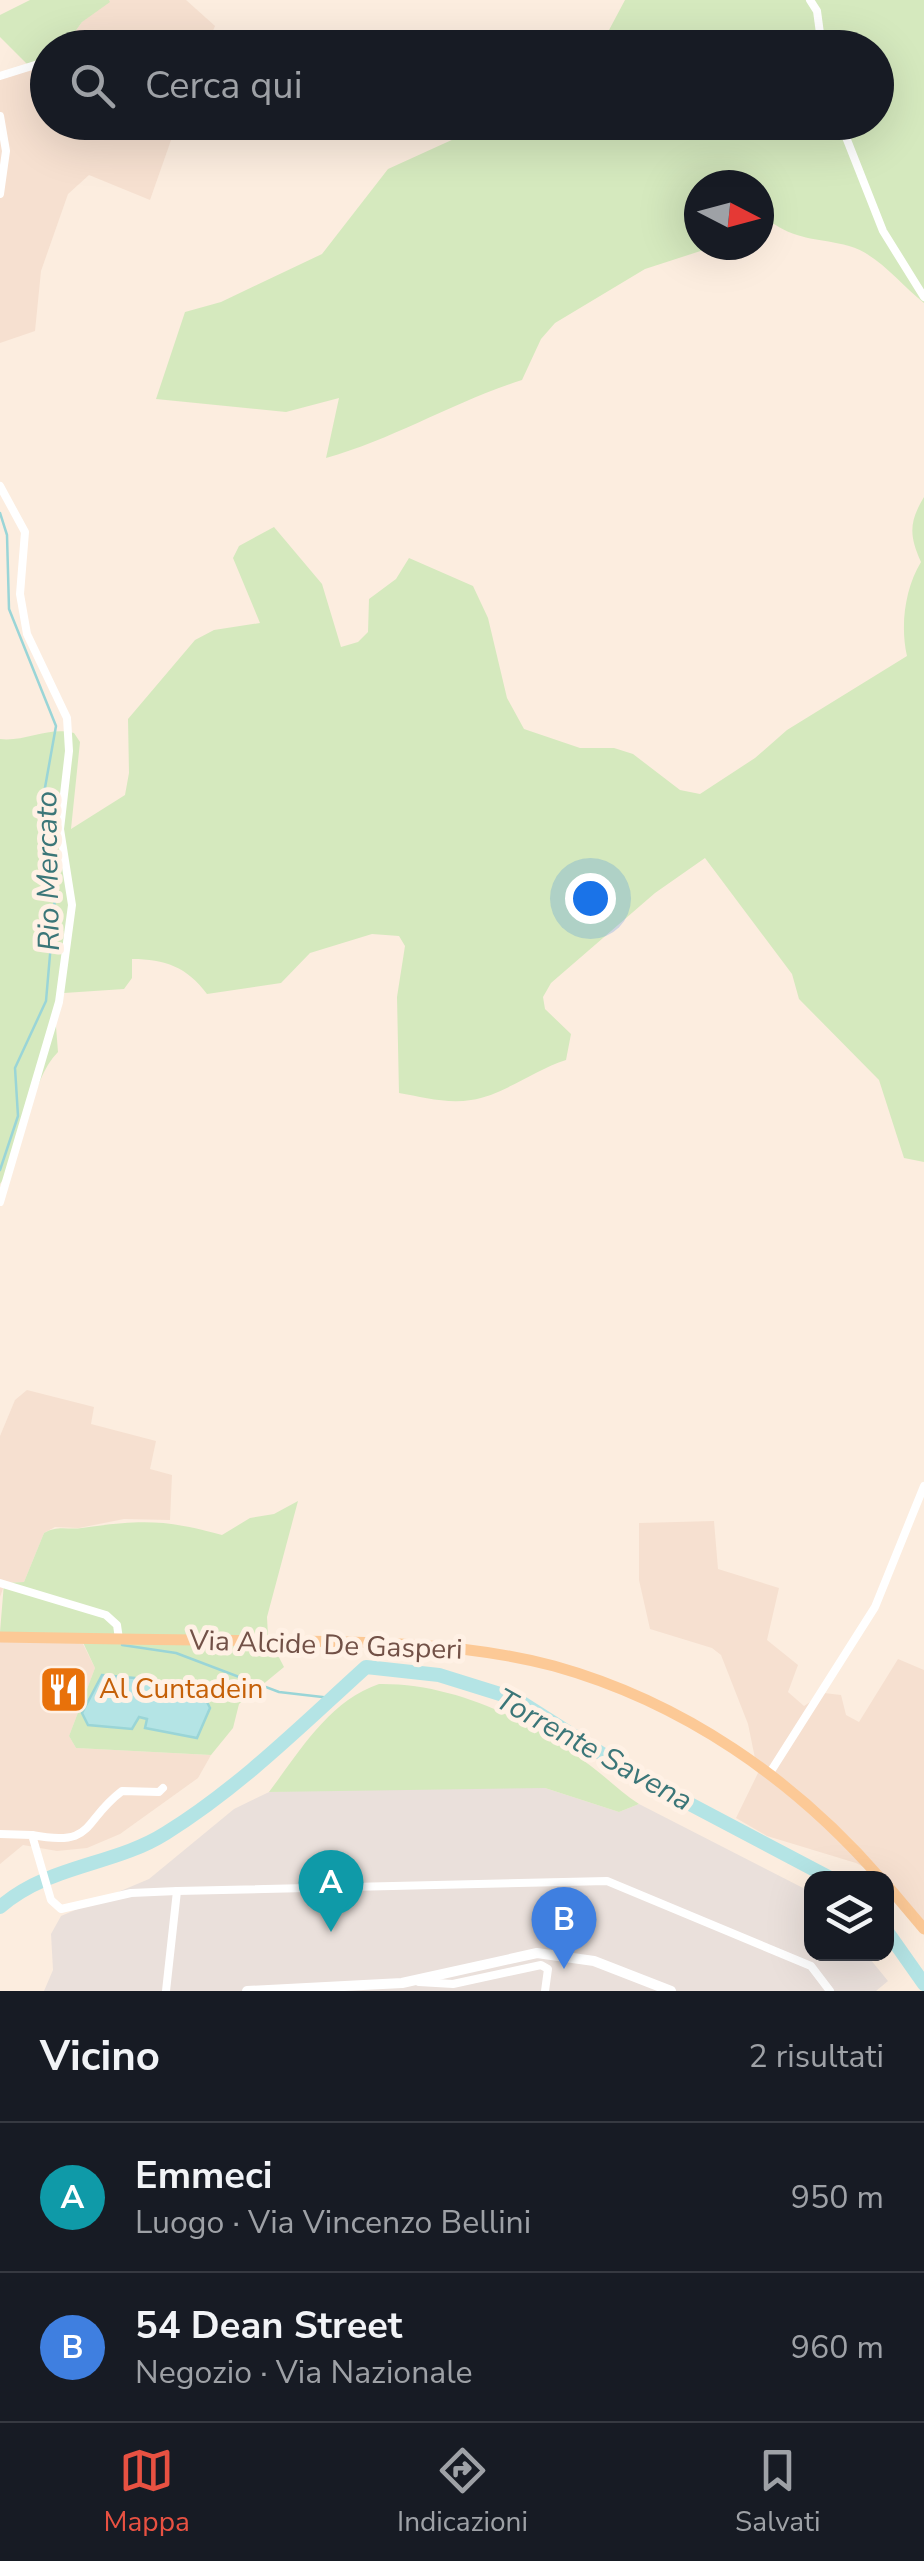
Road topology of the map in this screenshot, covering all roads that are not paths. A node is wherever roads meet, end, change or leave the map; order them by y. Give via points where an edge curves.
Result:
1 (810, 0) edge
2 (820, 30) edge
3 (30, 67) edge
4 (0, 76) edge
5 (0, 116) edge
6 (847, 140) edge
7 (0, 194) edge
8 (924, 298) edge
9 (0, 486) edge
10 (0, 1202) edge
11 (924, 1486) edge
12 (0, 1583) edge
13 (0, 1637) edge
14 (119, 1639) junction
15 (770, 1772) junction
16 (163, 1788) dead end
17 (0, 1834) edge
18 (32, 1835) junction
19 (876, 1871) edge
20 (177, 1890) junction
21 (894, 1894) edge
22 (924, 1930) edge
23 (415, 1981) junction
24 (294, 1990) edge
25 (166, 1991) edge
26 (246, 1991) edge
27 (545, 1991) edge
28 (671, 1991) edge
29 (830, 1991) edge

1 - 2 street
3 - 4 street
5 - 7 street via 6,151
6 - 8 street via 882,231
9 - 10 street via 25,532 20,594 27,634 67,718 60,829 72,905 59,1002
11 - 15 street via 875,1607
12 - 14 street via 106,1615
13 - 14 main road, Via Alcide De Gasperi
14 - 15 main road, Via Alcide De Gasperi via 434,1645 498,1654 620,1689 696,1725
15 - 19 main road, Via Alcide De Gasperi
16 - 18 street via 122,1791 83,1834
17 - 18 street
18 - 20 street via 50,1900 61,1908
20 - 25 street
20 - 29 street via 606,1881 811,1966
21 - 22 main road
23 - 24 main road
23 - 27 street via 453,1984 541,1965 548,1968
23 - 28 main road via 514,1956 553,1954 613,1967
24 - 26 main road

